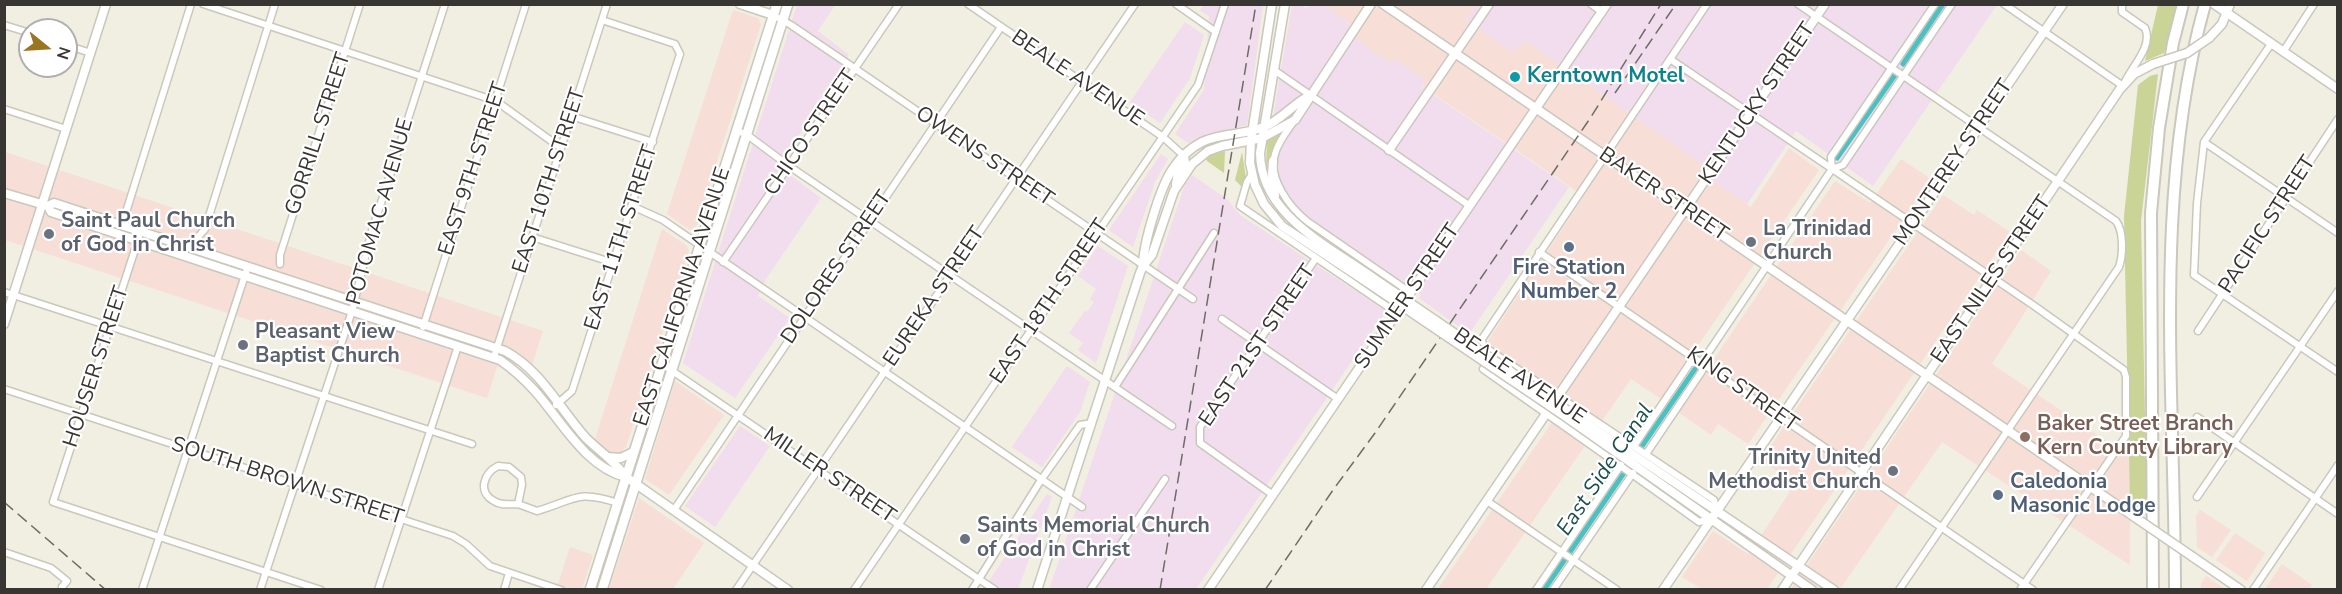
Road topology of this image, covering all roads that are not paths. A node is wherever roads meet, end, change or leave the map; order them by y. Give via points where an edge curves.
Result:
1 (106, 4) edge
2 (191, 4) edge
3 (203, 4) edge
4 (275, 4) edge
5 (360, 4) edge
6 (445, 4) edge
7 (526, 4) edge
8 (607, 4) edge
9 (740, 4) edge
10 (777, 4) edge
11 (788, 4) edge
12 (899, 4) edge
13 (968, 4) edge
14 (1135, 4) edge
15 (1176, 4) edge
16 (1225, 4) edge
17 (1272, 4) edge
18 (1285, 4) edge
19 (1371, 4) edge
20 (1383, 4) edge
21 (1489, 4) edge
22 (1591, 4) edge
23 (1707, 4) edge
24 (1798, 4) edge
25 (1826, 4) edge
26 (1935, 4) edge
27 (1952, 4) edge
28 (2004, 4) edge
29 (2063, 4) edge
30 (2122, 4) edge
31 (2183, 4) edge
32 (2205, 4) edge
33 (2214, 4) edge
34 (2230, 4) edge
35 (2314, 4) edge
36 (1605, 8) edge
37 (2228, 14) junction
38 (773, 15) junction
39 (1817, 17) junction
40 (602, 20) junction
41 (783, 20) junction
42 (269, 26) junction
43 (1001, 27) junction
44 (1216, 32) junction
45 (2044, 32) junction
46 (1267, 36) junction
47 (2271, 44) junction
48 (78, 49) edge
49 (345, 51) junction
50 (2283, 52) junction
51 (91, 53) junction
52 (1455, 54) junction
53 (1670, 59) junction
54 (1891, 68) junction
55 (855, 69) junction
56 (1274, 70) junction
57 (422, 76) junction
58 (1904, 76) junction
59 (1082, 82) junction
60 (2123, 86) junction
61 (2337, 89) edge
62 (1309, 96) junction
63 (496, 101) junction
64 (4, 109) edge
65 (1536, 109) junction
66 (1751, 114) junction
67 (571, 116) junction
68 (2337, 119) edge
69 (1295, 120) junction
70 (936, 124) junction
71 (1264, 127) junction
72 (1979, 128) junction
73 (66, 129) junction
74 (1252, 129) junction
75 (736, 131) junction
76 (746, 134) junction
77 (1162, 137) junction
78 (1262, 138) junction
79 (1251, 140) junction
80 (652, 142) junction
81 (2204, 142) junction
82 (561, 148) junction
83 (1389, 150) junction
84 (1184, 156) junction
85 (1605, 156) junction
86 (1273, 161) junction
87 (789, 166) junction
88 (1832, 169) junction
89 (1252, 174) junction
90 (1016, 179) junction
91 (2058, 182) junction
92 (1174, 190) junction
93 (4, 193) edge
94 (2286, 198) junction
95 (45, 206) junction
96 (632, 206) junction
97 (1470, 206) junction
98 (1279, 207) junction
99 (1685, 210) junction
100 (870, 221) junction
101 (1913, 224) junction
102 (122, 225) junction
103 (142, 231) junction
104 (1214, 233) dead end
105 (2337, 233) edge
106 (1097, 234) junction
107 (198, 237) dead end
108 (532, 237) junction
109 (138, 241) junction
110 (699, 246) junction
111 (708, 252) junction
112 (1539, 252) junction
113 (1316, 258) junction
114 (723, 262) junction
115 (614, 263) junction
116 (280, 264) dead end
117 (1768, 265) junction
118 (248, 266) junction
119 (1143, 266) junction
120 (245, 276) junction
121 (950, 276) junction
122 (1994, 278) junction
123 (1370, 280) junction
124 (1179, 290) junction
125 (2337, 291) edge
126 (9, 293) edge
127 (1411, 293) junction
128 (2223, 294) junction
129 (1193, 299) dead end
130 (354, 301) junction
131 (1620, 306) junction
132 (352, 311) junction
133 (1397, 312) junction
134 (804, 317) junction
135 (1222, 319) dead end
136 (1847, 320) junction
137 (4, 324) edge
138 (110, 326) junction
139 (422, 329) junction
140 (1031, 330) junction
141 (2198, 330) dead end
142 (2073, 334) junction
143 (1258, 344) junction
144 (458, 346) junction
145 (2300, 347) junction
146 (496, 353) junction
147 (1494, 353) junction
148 (217, 361) junction
149 (1702, 362) junction
150 (662, 364) junction
151 (671, 369) junction
152 (884, 372) junction
153 (2337, 372) edge
154 (1927, 375) junction
155 (1105, 381) junction
156 (1115, 387) junction
157 (4, 389) edge
158 (323, 396) junction
159 (1558, 396) junction
160 (1338, 399) junction
161 (558, 403) junction
162 (549, 409) junction
163 (1565, 412) junction
164 (81, 414) junction
165 (738, 414) junction
166 (1546, 414) junction
167 (1781, 417) junction
168 (2197, 417) dead end
169 (1092, 423) junction
170 (1172, 426) dead end
171 (965, 427) junction
172 (2007, 430) junction
173 (430, 431) junction
174 (2234, 443) junction
175 (472, 444) dead end
176 (1634, 446) junction
177 (188, 449) junction
178 (633, 452) junction
179 (1646, 454) junction
180 (607, 456) junction
181 (1621, 465) junction
182 (2337, 465) edge
183 (818, 469) junction
184 (1861, 472) junction
185 (1633, 473) junction
186 (626, 477) junction
187 (1165, 479) dead end
188 (1041, 480) junction
189 (635, 483) junction
190 (295, 484) junction
191 (2091, 487) junction
192 (1729, 492) junction
193 (1272, 495) junction
194 (1067, 497) junction
195 (2197, 497) dead end
196 (2315, 498) junction
197 (1714, 500) junction
198 (1487, 501) junction
199 (618, 503) junction
200 (518, 504) junction
201 (1082, 507) dead end
202 (674, 510) junction
203 (1717, 510) junction
204 (2337, 514) edge
205 (401, 519) junction
206 (1711, 519) junction
207 (1699, 522) junction
208 (899, 524) junction
209 (1941, 527) junction
210 (159, 537) junction
211 (1697, 539) junction
212 (1562, 551) junction
213 (4, 552) edge
214 (1574, 560) junction
215 (1798, 565) junction
216 (752, 566) junction
217 (266, 571) junction
218 (509, 573) junction
219 (1792, 575) junction
220 (979, 579) junction
221 (62, 587) dead end
222 (2022, 587) edge
223 (2175, 588) edge
224 (142, 590) edge
225 (260, 590) edge
226 (321, 590) edge
227 (378, 590) edge
228 (504, 590) edge
229 (561, 590) edge
230 (590, 590) edge
231 (602, 590) edge
232 (736, 590) edge
233 (788, 590) edge
234 (854, 590) edge
235 (972, 590) edge
236 (995, 590) edge
237 (1037, 590) edge
238 (1090, 590) edge
239 (1208, 590) edge
240 (1426, 590) edge
241 (1536, 590) edge
242 (1553, 590) edge
243 (1617, 590) edge
244 (1663, 590) edge
245 (1782, 590) edge
246 (1812, 590) edge
247 (1834, 590) edge
248 (1899, 590) edge
249 (2033, 590) edge
250 (2153, 590) edge
251 (2241, 590) edge
252 (2253, 590) edge

1 - 51 street
2 - 102 street
3 - 42 street
4 - 42 street
5 - 49 street, GORRILL STREET
6 - 57 street, POTOMAC AVENUE
7 - 63 street, EAST 9TH STREET
8 - 40 street, EAST 10TH STREET
9 - 38 street
10 - 38 main road, EAST CALIFORNIA AVENUE
11 - 41 main road, EAST CALIFORNIA AVENUE
12 - 55 street, CHICO STREET
13 - 43 street, BEALE AVENUE
14 - 59 street, EUREKA STREET
15 - 44 street
16 - 44 street, EAST 18TH STREET
17 - 46 street, BEALE AVENUE
18 - 56 street, BEALE AVENUE
19 - 62 street
20 - 52 street, BAKER STREET
21 - 52 street
22 - 36 street
23 - 53 street
24 - 39 street
25 - 39 street, KENTUCKY STREET
26 - 54 street
27 - 58 street
28 - 45 street
29 - 45 street, MONTEREY STREET
30 - 60 street via 2122,12 2147,32 2145,48
31 - 250 highway via 2160,118 2151,213
32 - 223 highway via 2186,81 2172,197
33 - 37 street
34 - 37 street, EAST NILES STREET
35 - 50 street
36 - 65 street, SUMNER STREET
37 - 47 street
37 - 60 street, EAST NILES STREET, bridge via 2209,38 2187,53 2134,74
38 - 41 street, OWENS STREET
38 - 75 main road, EAST CALIFORNIA AVENUE
39 - 54 street
39 - 66 street, KENTUCKY STREET
40 - 67 street, EAST 10TH STREET
40 - 80 street, EAST 11TH STREET via 675,44 680,50
41 - 55 street, OWENS STREET
41 - 76 main road, EAST CALIFORNIA AVENUE
42 - 49 street
42 - 107 street via 205,229
43 - 59 street, BEALE AVENUE
43 - 70 street, DOLORES STREET
44 - 77 street, EAST 18TH STREET via 1198,85
45 - 60 street
45 - 72 street, MONTEREY STREET
46 - 56 street via 1269,61
46 - 74 street, BEALE AVENUE
47 - 50 street
47 - 81 street
48 - 51 street
49 - 57 street
49 - 116 street, GORRILL STREET
50 - 61 street
51 - 73 street
52 - 65 street, BAKER STREET
52 - 83 street
53 - 66 street
53 - 85 street
54 - 58 street
54 - 88 street via 1831,157
55 - 70 street, OWENS STREET
55 - 87 street, CHICO STREET
56 - 62 street
56 - 71 street, BEALE AVENUE
57 - 63 street
57 - 130 street, POTOMAC AVENUE via 371,234
58 - 72 street
58 - 88 street via 1843,165
59 - 77 street, BEALE AVENUE
59 - 90 street, EUREKA STREET
60 - 91 street, EAST NILES STREET
62 - 69 street
62 - 71 street
62 - 83 street
63 - 82 street
63 - 139 street, EAST 9TH STREET
64 - 73 street
65 - 85 street, BAKER STREET
65 - 97 street, SUMNER STREET
66 - 88 street
66 - 99 street, KENTUCKY STREET
67 - 80 street
67 - 82 street, EAST 10TH STREET
68 - 94 street, PACIFIC STREET
69 - 78 street
69 - 86 street
70 - 90 street, OWENS STREET
70 - 100 street, DOLORES STREET
71 - 74 street
71 - 78 street, BEALE AVENUE
72 - 91 street
72 - 101 street, MONTEREY STREET
73 - 95 street
74 - 79 street, BEALE AVENUE
74 - 84 street via 1207,140
75 - 76 street
75 - 110 main road, EAST CALIFORNIA AVENUE
76 - 87 street
76 - 111 main road, EAST CALIFORNIA AVENUE
77 - 84 street, BEALE AVENUE
77 - 106 street, EAST 18TH STREET
78 - 79 street
78 - 98 street, BEALE AVENUE via 1262,170
79 - 89 street, BEALE AVENUE
79 - 92 street via 1208,151 1192,164
80 - 96 street, EAST 11TH STREET
81 - 94 street
81 - 128 street via 2194,275
82 - 108 street, EAST 10TH STREET
83 - 97 street
84 - 92 street
84 - 119 street via 1171,171 1162,193 1143,251
85 - 99 street, BAKER STREET
85 - 112 street
86 - 98 street via 1273,187
86 - 127 street via 1279,185 1297,213
87 - 100 street
87 - 114 street, CHICO STREET
88 - 101 street
88 - 117 street
89 - 113 street via 1240,206
89 - 123 street, BEALE AVENUE via 1262,200 1279,223
90 - 106 street, OWENS STREET
90 - 121 street, EUREKA STREET
91 - 122 street, EAST NILES STREET
91 - 142 street via 2119,225 2120,263
92 - 119 street via 1152,255
93 - 95 street
94 - 105 street
94 - 128 street, PACIFIC STREET
95 - 102 street via 54,203
95 - 109 street via 51,212
95 - 126 street
96 - 110 street via 657,216
96 - 115 street, EAST 11TH STREET
97 - 127 street, SUMNER STREET
98 - 123 street, BEALE AVENUE
99 - 117 street, BAKER STREET
99 - 131 street, KENTUCKY STREET
100 - 121 street
100 - 134 street, DOLORES STREET
101 - 122 street
101 - 136 street, MONTEREY STREET
102 - 103 street
103 - 109 street, HOUSER STREET
103 - 118 street
104 - 124 street
106 - 119 street, OWENS STREET
106 - 140 street, EAST 18TH STREET
108 - 115 street
108 - 146 street, EAST 10TH STREET
109 - 120 street
109 - 138 street, HOUSER STREET
110 - 111 street
110 - 150 main road, EAST CALIFORNIA AVENUE
111 - 114 street
111 - 151 main road, EAST CALIFORNIA AVENUE
112 - 131 street, KING STREET
112 - 147 street via 1482,339 1483,346
113 - 133 street
113 - 143 street, EAST 21ST STREET
114 - 134 street
115 - 161 street, EAST 11TH STREET via 572,391
117 - 136 street, BAKER STREET
117 - 149 street
118 - 120 street
118 - 130 street
119 - 124 street, OWENS STREET
119 - 155 street
120 - 132 street
120 - 148 street
121 - 140 street
121 - 152 street, EUREKA STREET
122 - 142 street
122 - 154 street, EAST NILES STREET
123 - 163 street, BEALE AVENUE, bridge
124 - 129 street, OWENS STREET
124 - 156 street
125 - 145 street
126 - 137 street
126 - 138 street
127 - 133 street, SUMNER STREET
128 - 141 street, PACIFIC STREET
128 - 145 street
130 - 132 street, POTOMAC AVENUE
130 - 139 street
131 - 149 street, KING STREET
131 - 159 street, KENTUCKY STREET
132 - 139 street
132 - 158 street, POTOMAC AVENUE
133 - 160 street, SUMNER STREET
134 - 152 street
134 - 165 street, DOLORES STREET
135 - 143 street
136 - 154 street, BAKER STREET
136 - 167 street, MONTEREY STREET
138 - 148 street
138 - 164 street, HOUSER STREET
139 - 144 street
139 - 146 street
140 - 155 street
140 - 171 street, EAST 18TH STREET
142 - 172 street
142 - 191 street via 2124,370 2126,436
143 - 160 street
143 - 193 street, EAST 21ST STREET via 1200,427 1200,443
144 - 146 street
144 - 173 street
145 - 153 street
145 - 174 street
146 - 161 street via 514,356
146 - 162 street
147 - 159 street
147 - 166 street via 1483,369
148 - 158 street
148 - 177 street
149 - 167 street, KING STREET
149 - 176 street via 1690,363
149 - 179 street via 1702,371
150 - 151 street, MILLER STREET
150 - 178 main road, EAST CALIFORNIA AVENUE
151 - 165 street, MILLER STREET
151 - 189 main road, EAST CALIFORNIA AVENUE
152 - 171 street
152 - 183 street, EUREKA STREET
154 - 172 street, BAKER STREET
154 - 184 street, EAST NILES STREET
155 - 156 street
155 - 169 street
156 - 170 street
157 - 164 street, SOUTH BROWN STREET
158 - 173 street
158 - 190 street, POTOMAC AVENUE
159 - 166 street, KENTUCKY STREET
159 - 176 street
160 - 193 street, SUMNER STREET
161 - 162 street, EAST 11TH STREET
161 - 180 street via 587,439
162 - 186 street via 576,444 609,470
163 - 203 street, BEALE AVENUE
163 - 206 street, BEALE AVENUE
164 - 177 street, SOUTH BROWN STREET
164 - 210 street, HOUSER STREET via 53,502
165 - 183 street, MILLER STREET
165 - 202 street, DOLORES STREET
166 - 181 street
166 - 198 street, KENTUCKY STREET
167 - 184 street, KING STREET
167 - 192 street, MONTEREY STREET
168 - 174 street
169 - 188 street via 1080,425
169 - 194 street
171 - 188 street
171 - 208 street, EAST 18TH STREET
172 - 191 street, BAKER STREET
172 - 209 street
173 - 175 street
173 - 205 street
174 - 195 street
174 - 196 street
176 - 179 street
177 - 190 street, SOUTH BROWN STREET
177 - 210 street
178 - 180 street via 621,458
178 - 186 main road, EAST CALIFORNIA AVENUE
179 - 197 street
180 - 186 street
181 - 185 street
181 - 212 street
182 - 196 street
183 - 208 street, MILLER STREET
183 - 216 street, EUREKA STREET
184 - 209 street, KING STREET
184 - 215 street, EAST NILES STREET
185 - 207 street
185 - 214 street
186 - 189 street
186 - 199 main road, EAST CALIFORNIA AVENUE
187 - 238 street
188 - 194 street
188 - 220 street
189 - 202 street
189 - 231 main road, EAST CALIFORNIA AVENUE
190 - 205 street, SOUTH BROWN STREET
190 - 217 street, POTOMAC AVENUE
191 - 222 street
191 - 251 street, BAKER STREET, bridge
192 - 197 street
192 - 203 street, MONTEREY STREET
193 - 239 street, SUMNER STREET
194 - 201 street
194 - 237 street
196 - 204 street
196 - 252 street
197 - 203 street
198 - 212 street
198 - 240 street, KENTUCKY STREET
199 - 200 street via 590,495 537,511
199 - 230 main road, EAST CALIFORNIA AVENUE
200 - 200 street via 522,482 518,473 503,466 490,471 484,483 487,495 500,504
202 - 216 street
203 - 206 street, MONTEREY STREET
203 - 215 street, BEALE AVENUE
205 - 218 street, SOUTH BROWN STREET via 453,536 483,562
205 - 227 street
206 - 207 street
206 - 211 street, MONTEREY STREET
206 - 219 street, BEALE AVENUE
207 - 211 street
208 - 220 street, MILLER STREET
208 - 234 street, EAST 18TH STREET
209 - 222 street, KING STREET
209 - 248 street
210 - 217 street
210 - 224 street
211 - 244 street, MONTEREY STREET
212 - 214 street
212 - 241 street
213 - 221 street via 51,568 67,581
214 - 242 street
214 - 243 street
215 - 219 street, EAST NILES STREET
215 - 247 street, BEALE AVENUE
216 - 232 street, EUREKA STREET
216 - 233 street
217 - 225 street, POTOMAC AVENUE
217 - 226 street
218 - 228 street
218 - 229 street, SOUTH BROWN STREET
219 - 245 street, EAST NILES STREET
219 - 246 street, BEALE AVENUE
220 - 235 street
220 - 236 street, MILLER STREET
222 - 249 street, KING STREET

